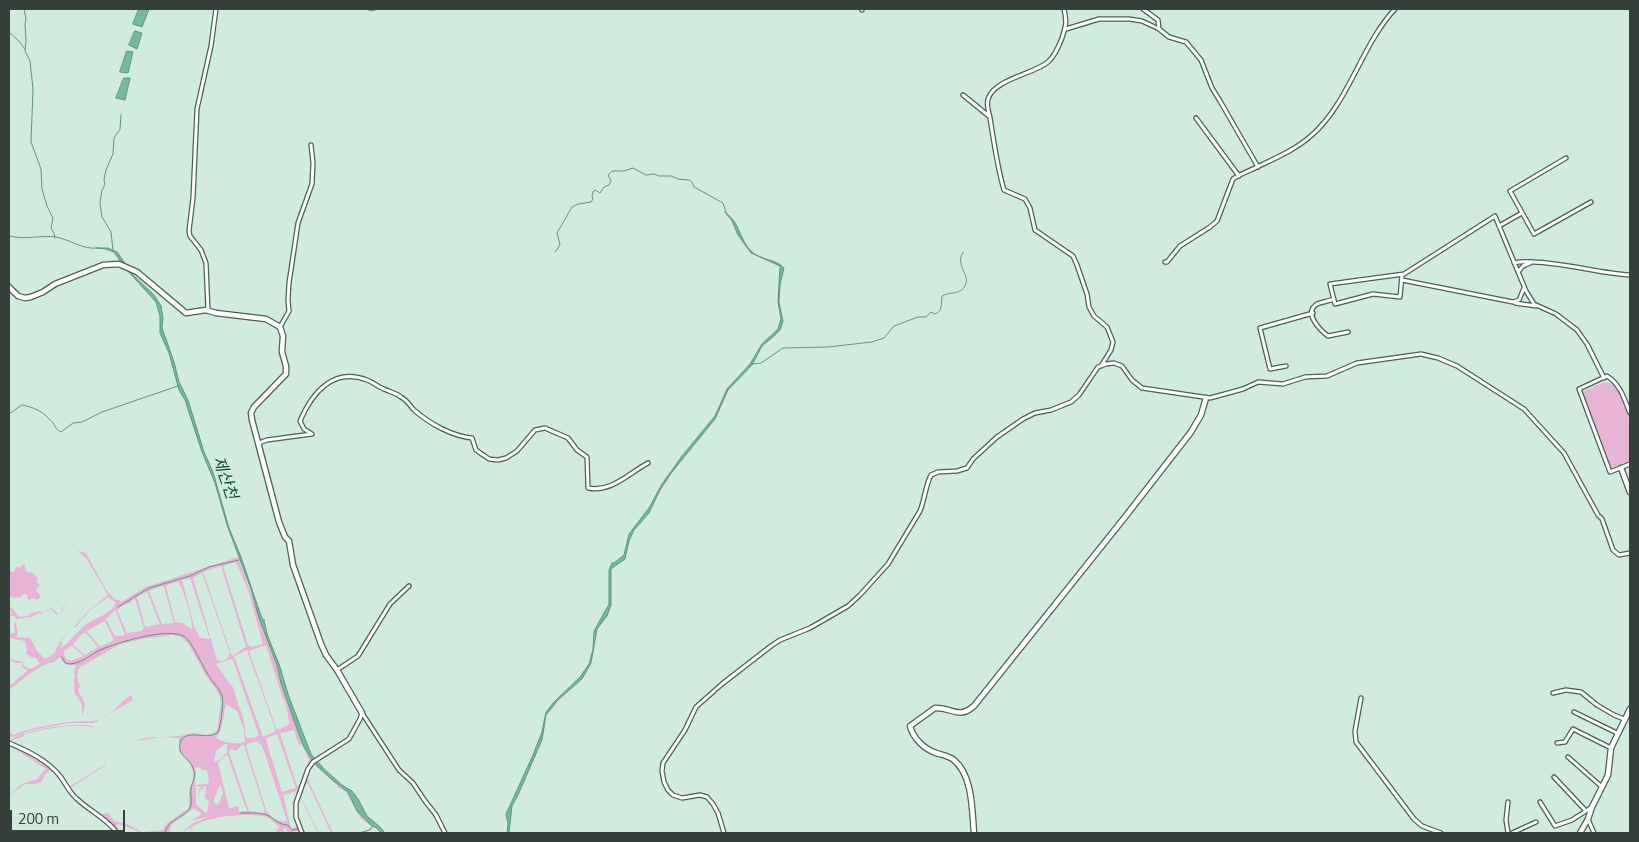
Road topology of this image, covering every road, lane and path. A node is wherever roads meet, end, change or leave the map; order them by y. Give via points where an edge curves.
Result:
1 (216, 9) edge
2 (1064, 9) edge
3 (1143, 9) edge
4 (1395, 9) edge
5 (1066, 29) junction
6 (1159, 29) junction
7 (963, 95) dead end
8 (990, 117) junction
9 (1196, 118) dead end
10 (311, 146) dead end
11 (1566, 158) dead end
12 (1258, 167) junction
13 (1239, 176) junction
14 (1591, 202) dead end
15 (1522, 213) junction
16 (1499, 226) junction
17 (1165, 262) dead end
18 (1530, 262) junction
19 (1514, 263) junction
20 (1518, 272) junction
21 (1402, 275) junction
22 (1630, 275) edge
23 (1402, 280) junction
24 (9, 287) edge
25 (1524, 288) junction
26 (1334, 299) junction
27 (1512, 302) junction
28 (1539, 306) junction
29 (208, 310) junction
30 (1312, 313) junction
31 (280, 327) junction
32 (1348, 332) dead end
33 (1101, 366) junction
34 (1286, 366) dead end
35 (1604, 378) junction
36 (1206, 398) junction
37 (1630, 413) edge
38 (259, 443) junction
39 (648, 463) dead end
40 (1630, 464) edge
41 (1621, 468) junction
42 (1630, 492) edge
43 (1630, 553) edge
44 (409, 586) dead end
45 (337, 670) junction
46 (1553, 693) dead end
47 (1361, 698) dead end
48 (1630, 709) edge
49 (1574, 712) dead end
50 (362, 713) junction
51 (1624, 720) junction
52 (1617, 733) junction
53 (1557, 743) dead end
54 (9, 744) edge
55 (1611, 748) junction
56 (1568, 757) dead end
57 (1554, 778) dead end
58 (1602, 787) junction
59 (1508, 802) dead end
60 (1540, 802) dead end
61 (1592, 807) junction
62 (1586, 811) junction
63 (1588, 819) junction
64 (1536, 822) dead end
65 (118, 833) edge
66 (302, 833) edge
67 (444, 833) edge
68 (724, 833) edge
69 (974, 833) edge
70 (1441, 833) edge
71 (1510, 833) edge
72 (1580, 833) edge
73 (1594, 833) edge

1 - 29 street via 197,109 194,198 189,231 206,263
2 - 5 street
3 - 6 street via 1158,20
4 - 12 street via 1322,125 1297,146
5 - 6 street via 1094,20 1116,18 1135,19
5 - 8 street via 1049,62 994,88 988,99
6 - 12 street via 1169,38 1186,42 1201,60 1212,88
7 - 8 street
8 - 33 street via 1004,190 1025,199 1035,230 1073,256 1089,307 1094,316 1107,326 1113,342
9 - 13 street
10 - 31 street via 312,184 298,223 289,283 289,311
11 - 15 street via 1510,191
12 - 13 street
13 - 17 street via 1233,179 1214,224 1186,242
14 - 15 street via 1534,234
15 - 16 street
16 - 19 street
16 - 21 street via 1496,216
18 - 19 street
18 - 20 street
18 - 22 street
19 - 20 street
20 - 25 street
21 - 23 street
21 - 26 street via 1330,284
23 - 26 street via 1400,297 1373,294 1335,304
23 - 27 street
24 - 29 street via 21,297 31,297 54,284 103,265 120,264 137,272 183,312
25 - 27 street via 1519,300
25 - 28 street via 1532,302
26 - 30 street via 1316,305
27 - 28 street
28 - 35 street via 1577,330
29 - 31 street via 266,319
30 - 32 street via 1315,322 1328,336
30 - 34 street via 1260,328 1270,369
31 - 38 street via 286,374 252,410
33 - 36 street via 1118,364 1142,388
33 - 68 street via 1071,402 1023,419 997,437 967,468 931,475 913,522 888,564 866,590 848,606 771,646 696,707 688,726 663,763 664,782 673,795 707,797 718,813
35 - 37 street via 1607,376 1617,384
35 - 41 street via 1578,389 1610,472
36 - 43 street via 1258,382 1283,384 1305,377 1327,376 1357,363 1421,354 1438,358 1462,369 1529,414 1564,453 1602,519 1613,550 1619,555
36 - 69 street via 1201,415 1190,432 974,706 962,713 935,708 910,726 925,747 958,765 970,794
38 - 39 street via 312,434 300,421 314,396 328,383 354,378 397,394 438,426 472,438 476,450 494,460 512,455 540,428 556,432 570,440 587,457 588,488 602,489 614,485
38 - 45 street via 296,574 323,649
40 - 41 street
41 - 42 street
44 - 45 street via 390,604 358,656
45 - 50 street
46 - 51 street via 1566,690 1581,692
47 - 70 street via 1354,737 1356,742 1414,820
48 - 51 street
49 - 52 street
50 - 66 street via 349,739 313,762 308,769 296,803 296,817
50 - 67 street via 399,770 413,783 436,815
51 - 52 street
52 - 55 street
53 - 55 street via 1566,742 1573,729
54 - 65 street via 32,753 51,767 76,798
55 - 58 street via 1610,771
56 - 58 street
57 - 62 street
58 - 61 street
59 - 71 street via 1506,820
60 - 62 street via 1555,826
61 - 62 street
61 - 63 street
63 - 72 street
63 - 73 street
64 - 71 street

